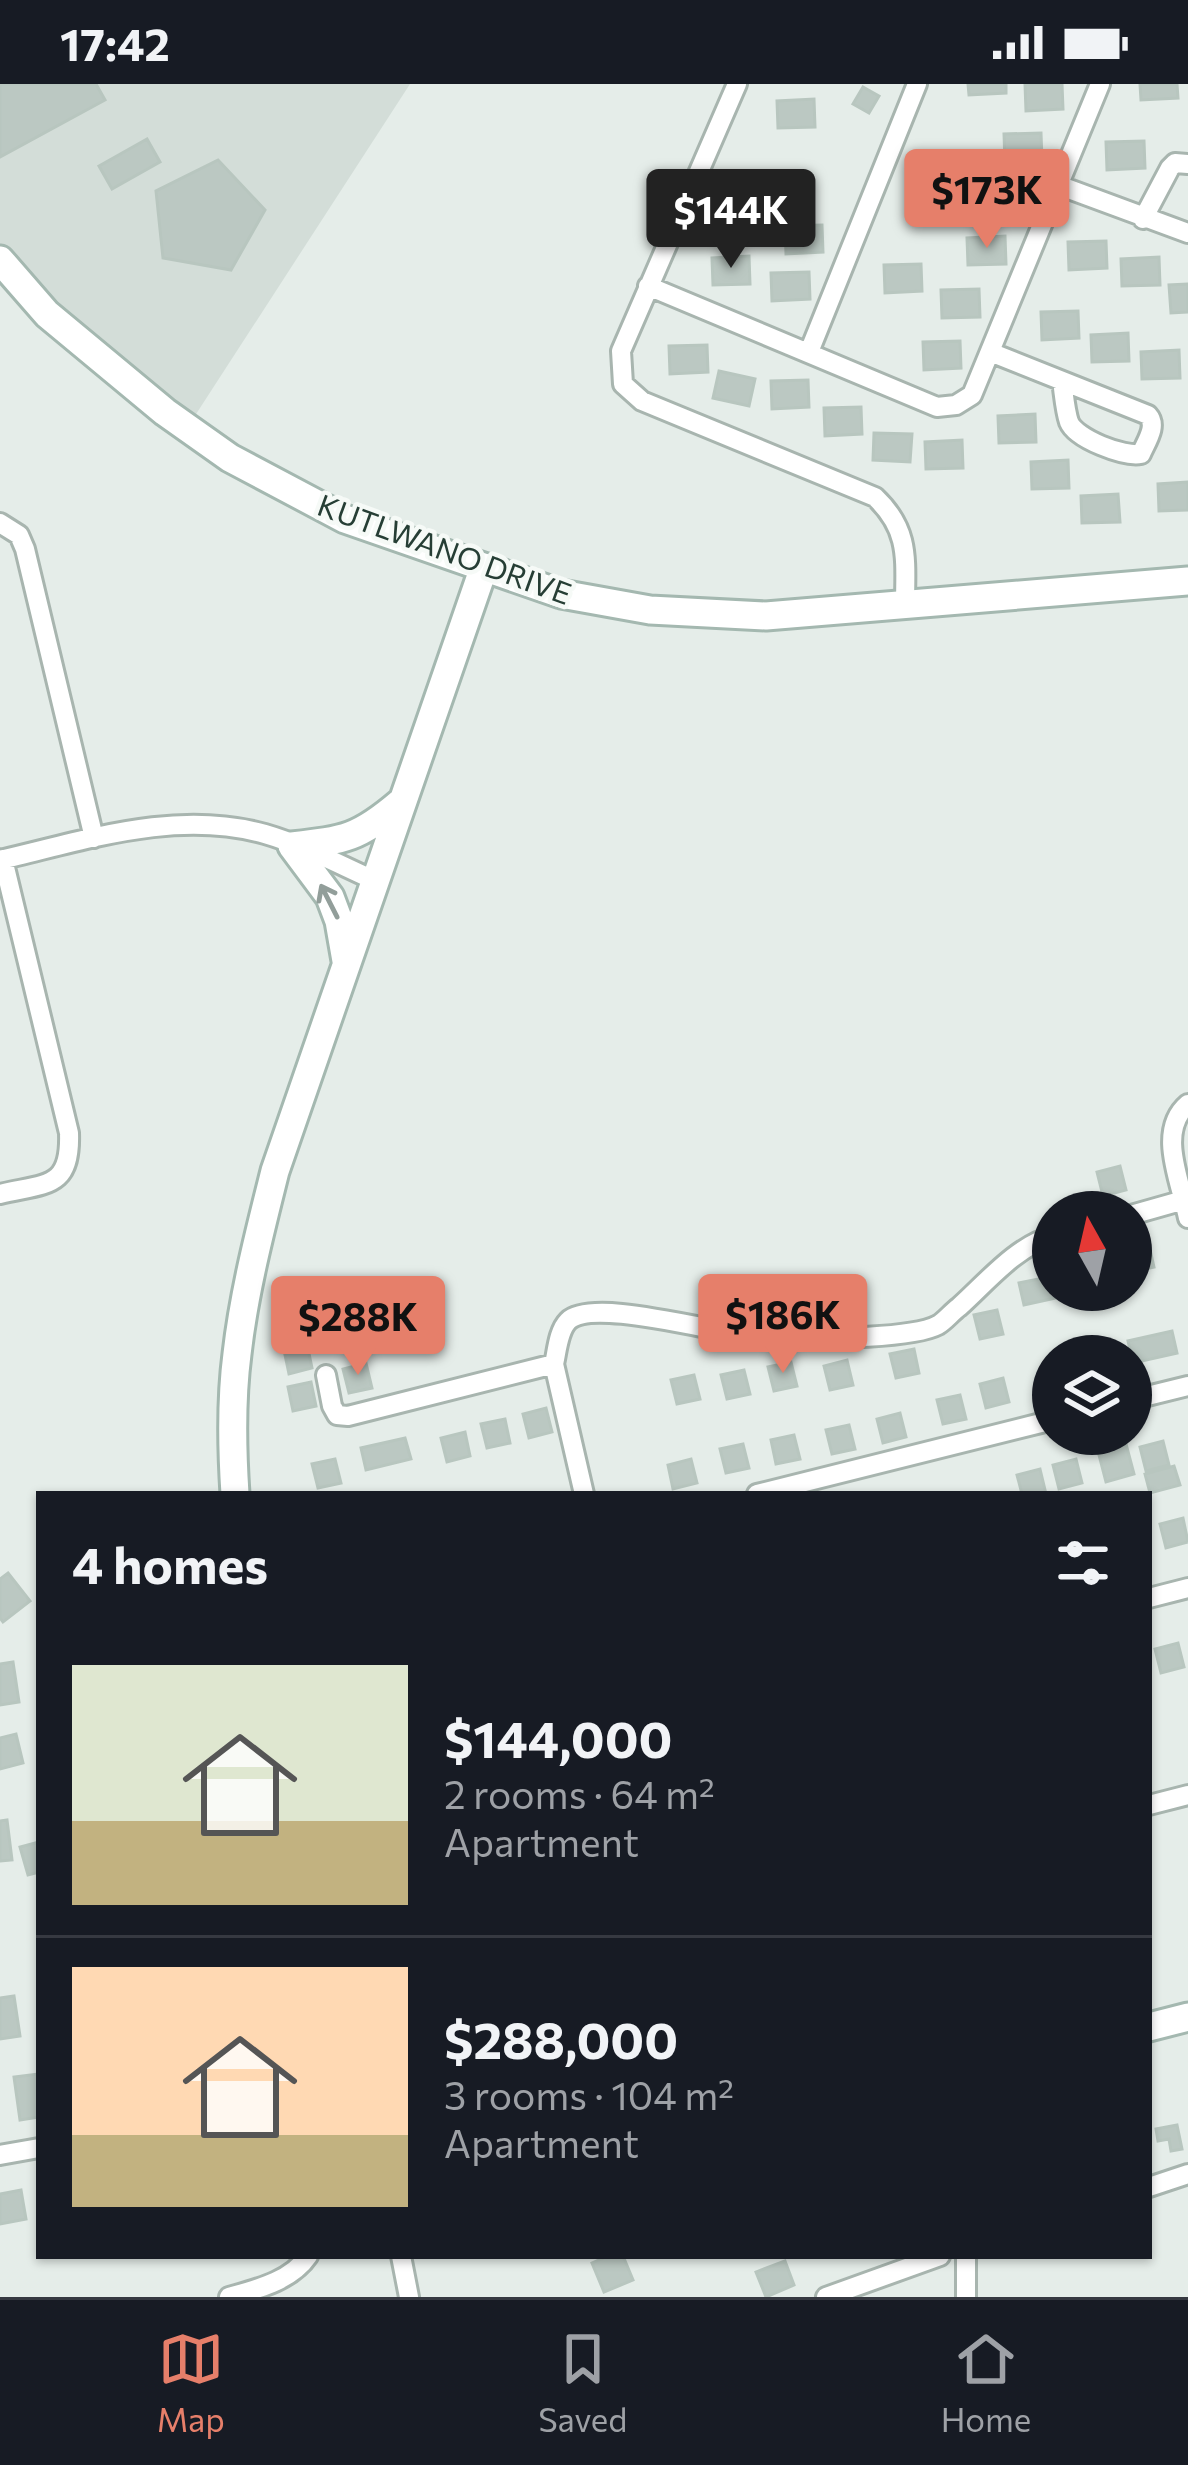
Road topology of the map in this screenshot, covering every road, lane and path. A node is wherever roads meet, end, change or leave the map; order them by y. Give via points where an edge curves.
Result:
1 (737, 84) edge
2 (917, 84) edge
3 (1100, 84) edge
4 (1188, 164) edge
5 (1058, 185) junction
6 (1143, 219) junction
7 (1188, 233) edge
8 (0, 260) edge
9 (648, 286) junction
10 (809, 352) junction
11 (990, 352) junction
12 (1062, 381) junction
13 (0, 523) edge
14 (484, 567) junction
15 (1188, 581) edge
16 (905, 607) junction
17 (404, 800) junction
18 (94, 838) junction
19 (292, 846) junction
20 (1, 859) edge
21 (376, 880) junction
22 (347, 964) junction
23 (1188, 1103) edge
24 (0, 1193) edge
25 (1186, 1209) edge
26 (1152, 1213) edge
27 (1032, 1246) edge
28 (554, 1364) junction
29 (326, 1375) dead end
30 (1188, 1386) edge
31 (1152, 1395) edge
32 (1032, 1425) edge
33 (235, 1491) edge
34 (583, 1491) edge
35 (769, 1491) edge
36 (1188, 1588) edge
37 (1152, 1597) edge
38 (1188, 1795) edge
39 (1152, 1803) edge
40 (1188, 2017) edge
41 (1152, 2026) edge
42 (36, 2149) edge
43 (0, 2155) edge
44 (1188, 2174) edge
45 (1152, 2186) edge
46 (306, 2259) edge
47 (402, 2259) edge
48 (932, 2259) edge
49 (966, 2259) edge
50 (229, 2297) edge
51 (410, 2297) edge
52 (826, 2297) edge
53 (966, 2297) edge

1 - 9 street
2 - 10 street
3 - 5 street
4 - 6 street via 1170,168
5 - 6 street
5 - 11 street
6 - 7 street
8 - 14 street, KUTLWANO DRIVE via 47,314 230,458 345,519
9 - 10 street
9 - 16 street via 621,351 623,384 642,401 875,497 894,515 904,550
10 - 11 street via 937,407 972,394
11 - 12 street
12 - 12 street via 1148,415 1153,426 1141,454 1124,455 1076,432
13 - 18 street via 25,549
14 - 16 street, KUTLWANO DRIVE via 561,594 650,610 766,616
14 - 17 street
15 - 16 street, KUTLWANO DRIVE
17 - 19 street via 372,827
17 - 21 street
18 - 19 street via 179,823 266,834
18 - 20 street
19 - 21 street
22 -> 19 street via 329,897
20 - 24 street via 70,1158 53,1181
21 - 22 street
22 - 33 street via 254,1256 236,1355
23 - 25 street via 1170,1136
25 - 26 street
27 - 28 street via 938,1325 768,1339 585,1312 568,1320
28 - 29 street via 348,1416 332,1406
28 - 34 street
30 - 31 street
32 - 35 street
36 - 37 street
38 - 39 street
40 - 41 street
42 - 43 street
44 - 45 street
46 - 50 street via 284,2278
47 - 51 street
48 - 52 street
49 - 53 street

